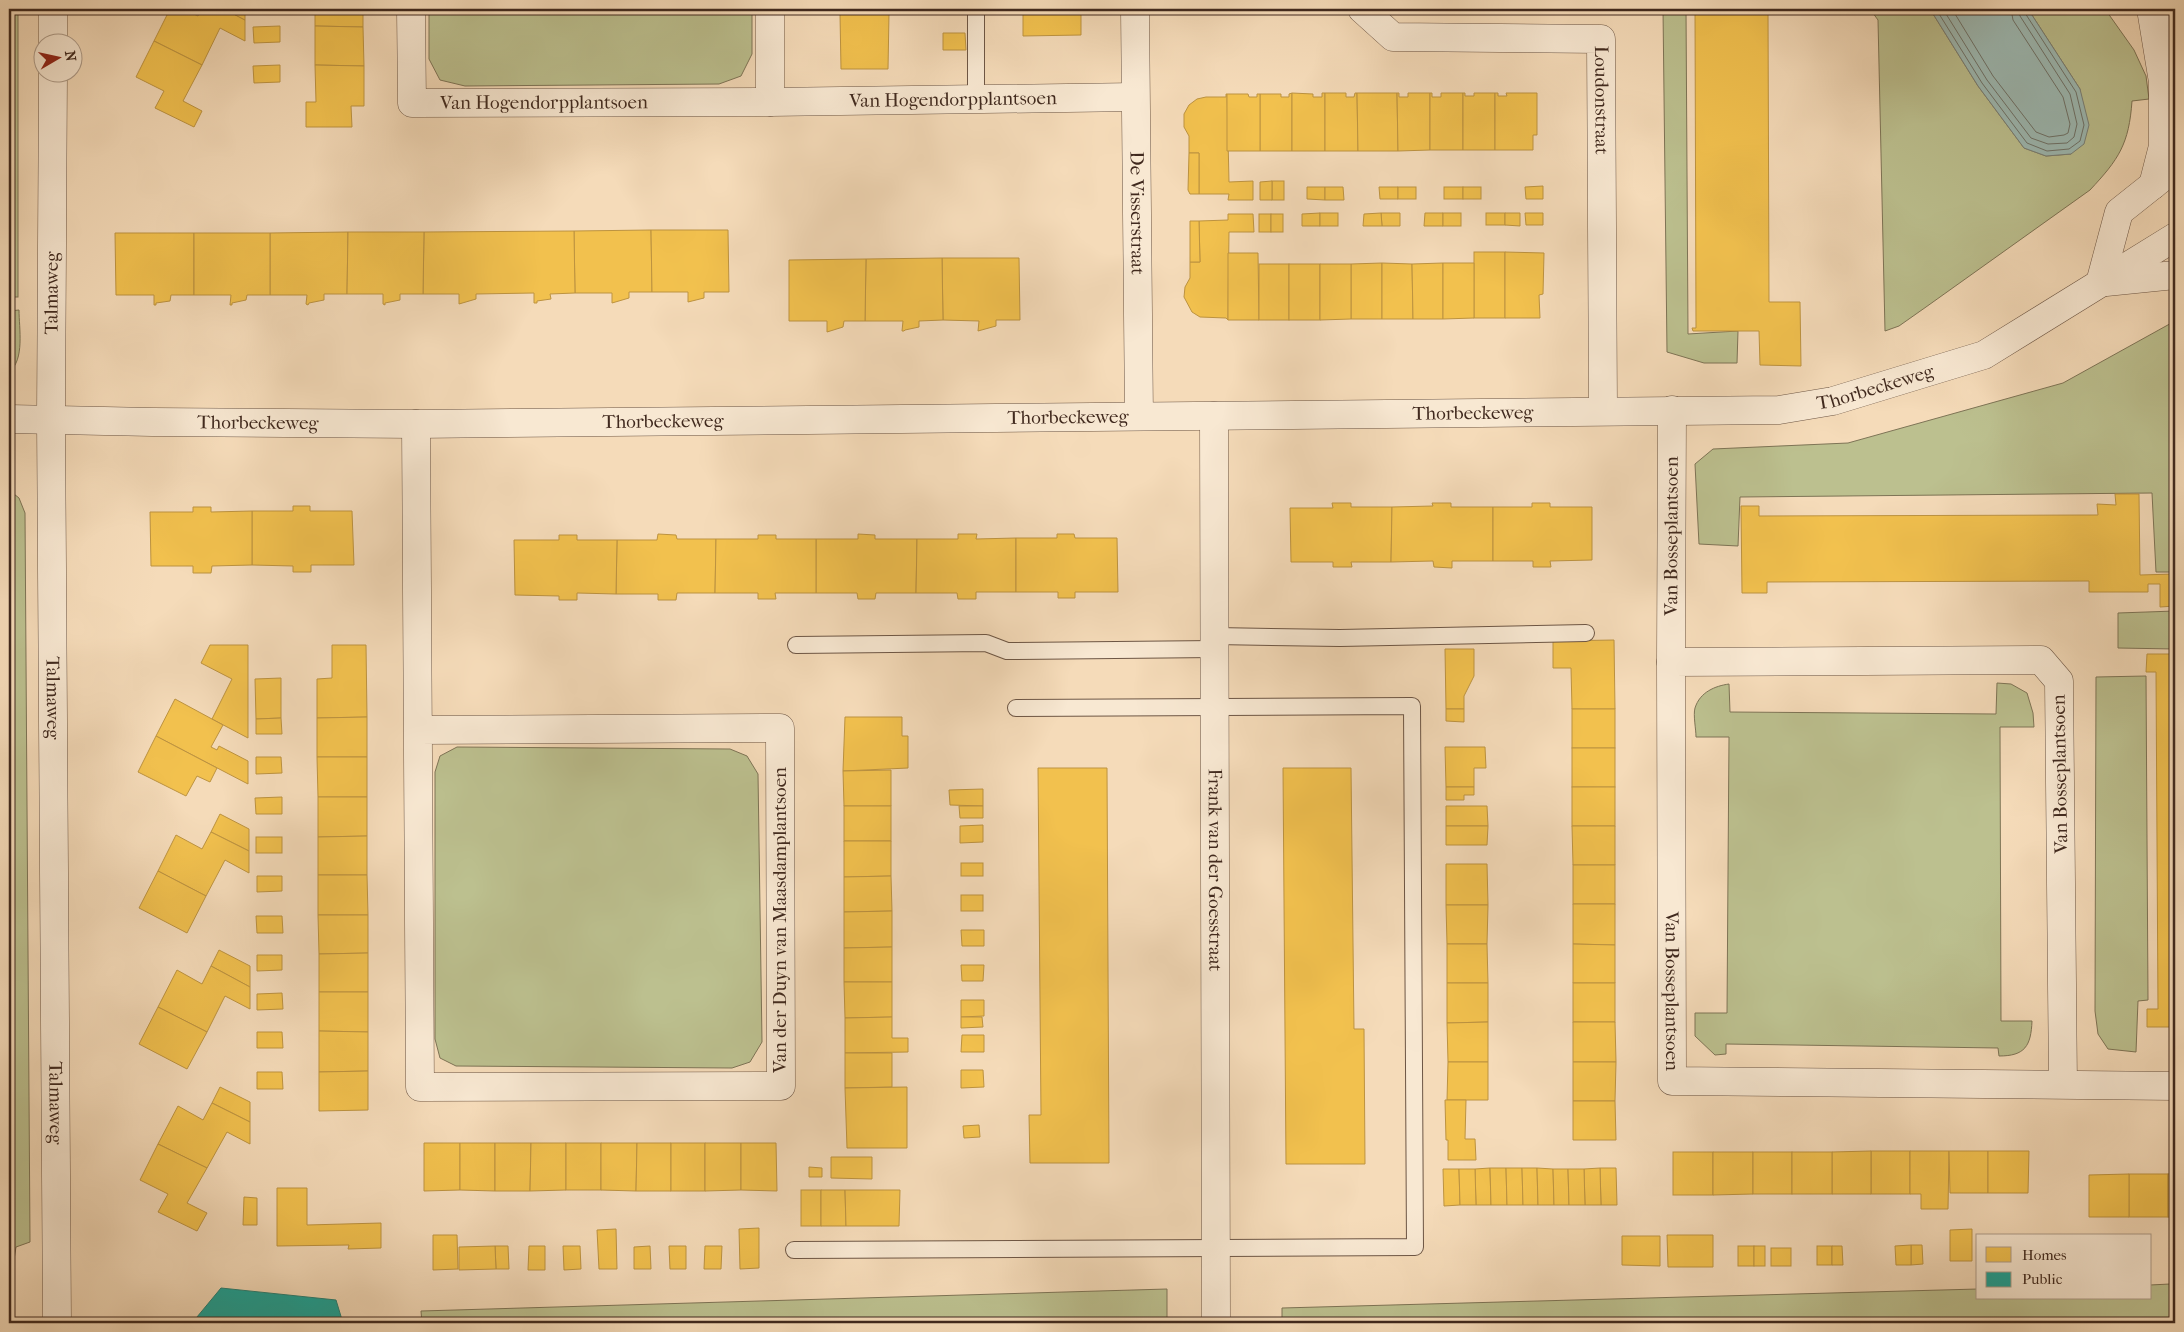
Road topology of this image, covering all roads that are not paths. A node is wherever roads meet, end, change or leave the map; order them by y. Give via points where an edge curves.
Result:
1 (53, 9) edge
2 (411, 9) edge
3 (770, 9) edge
4 (976, 9) edge
5 (1135, 9) edge
6 (1362, 9) edge
7 (2152, 9) edge
8 (53, 32) edge
9 (2175, 43) edge
10 (53, 82) edge
11 (1135, 97) junction
12 (976, 99) junction
13 (770, 102) junction
14 (2175, 168) edge
15 (2153, 185) junction
16 (2175, 237) edge
17 (2175, 275) edge
18 (2100, 283) junction
19 (1672, 410) junction
20 (1603, 411) junction
21 (1139, 416) junction
22 (1214, 416) junction
23 (9, 419) edge
24 (51, 419) junction
25 (416, 424) junction
26 (1586, 633) dead end
27 (1215, 643) junction
28 (796, 645) dead end
29 (1671, 662) junction
30 (1215, 707) junction
31 (1016, 708) dead end
32 (418, 730) junction
33 (2063, 1085) junction
34 (2175, 1086) edge
35 (1217, 1248) junction
36 (794, 1250) dead end
37 (57, 1323) edge
38 (1216, 1323) edge

1 - 8 street
2 - 13 street, Van Hogendorpplantsoen via 412,104
3 - 13 street
4 - 12 lane
5 - 11 street, De Visserstraat
6 - 20 street, Loudonstraat via 1393,37 1601,39
7 - 9 street
7 - 15 street via 2163,82 2163,146
10 - 24 street, Talmaweg
11 - 12 street, Van Hogendorpplantsoen
11 - 21 street, De Visserstraat
12 - 13 street, Van Hogendorpplantsoen
14 - 15 street
15 - 18 street via 2119,212
16 - 18 street, Thorbeckeweg
17 - 18 street
18 - 19 street, Thorbeckeweg via 1984,355 1833,401 1778,410
19 - 20 street, Thorbeckeweg
19 - 29 street, Van Bosseplantsoen
20 - 22 street, Thorbeckeweg
21 - 22 street, Thorbeckeweg
21 - 25 street, Thorbeckeweg
22 - 27 street, Frank van der Goesstraat
23 - 24 street, Thorbeckeweg
24 - 25 street, Thorbeckeweg
24 - 37 street, Talmaweg
25 - 32 street, Van der Duyn van Maasdamplantsoen
26 - 27 lane
27 - 28 lane via 1007,651 986,643
27 - 30 street, Frank van der Goesstraat
29 - 33 street, Van Bosseplantsoen via 2041,660 2059,681
29 - 33 street, Van Bosseplantsoen via 1672,1081
30 - 31 lane
30 - 35 street, Frank van der Goesstraat
30 - 35 lane via 1412,706 1415,1247
32 - 32 street, Van der Duyn van Maasdamplantsoen via 420,1087 781,1086 780,728
33 - 34 street, Van Bosseplantsoen
35 - 36 lane
35 - 38 street, Frank van der Goesstraat

